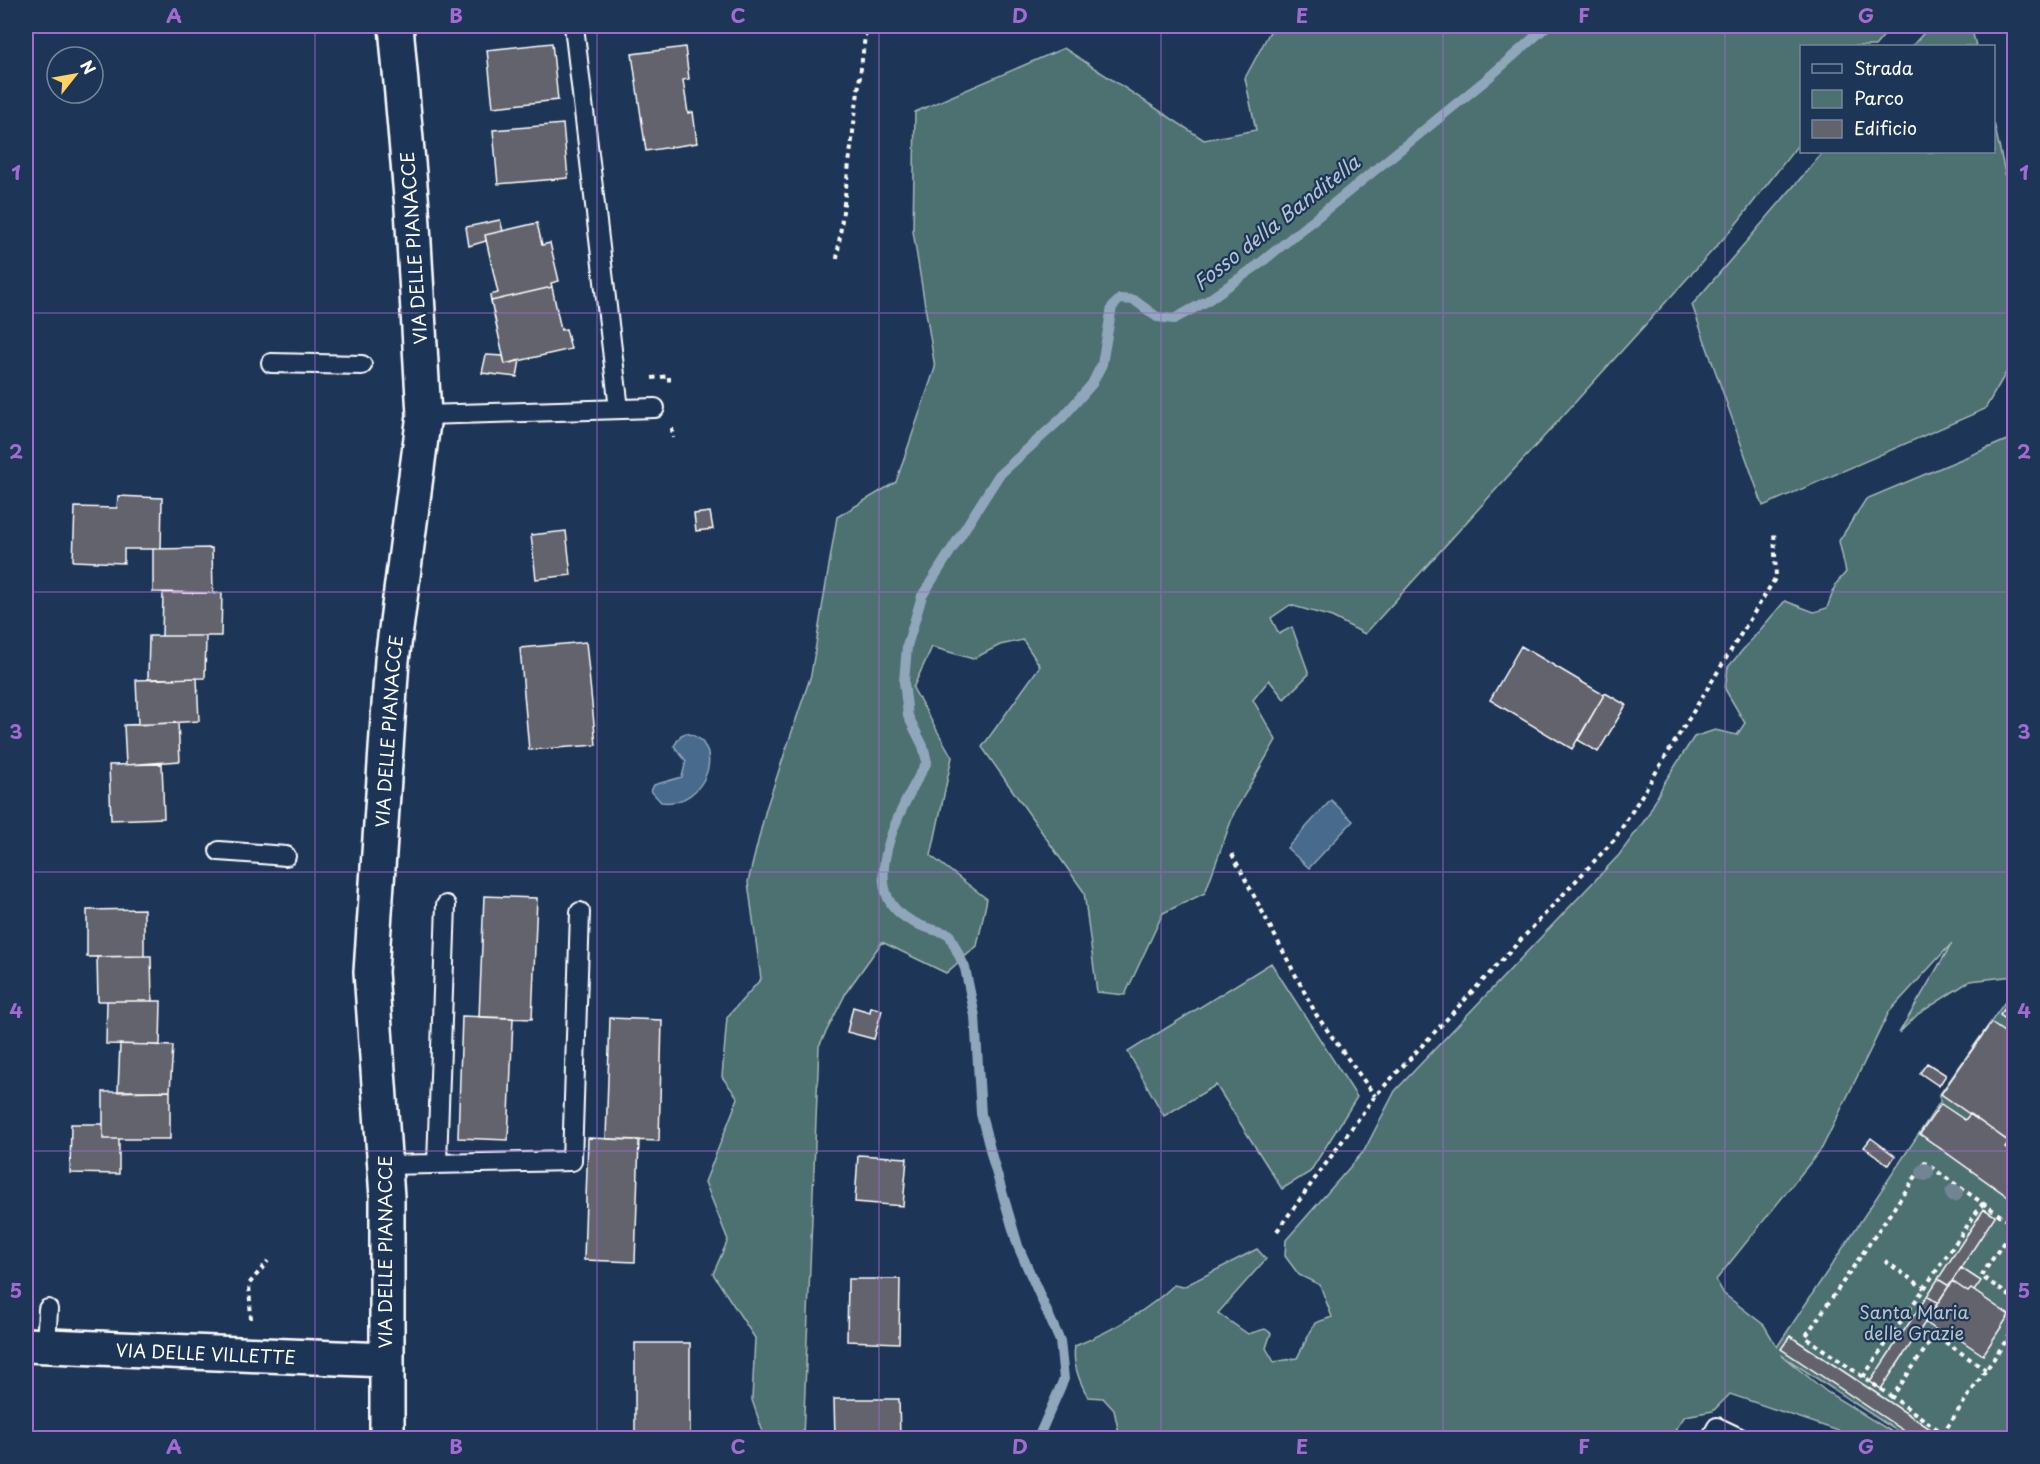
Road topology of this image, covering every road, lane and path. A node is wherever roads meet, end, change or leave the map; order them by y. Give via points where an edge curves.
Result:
1 (396, 26) edge
2 (574, 26) edge
3 (870, 26) edge
4 (837, 259) dead end
5 (271, 363) dead end
6 (362, 365) dead end
7 (655, 408) dead end
8 (619, 409) junction
9 (424, 415) junction
10 (1774, 530) dead end
11 (219, 851) dead end
12 (1233, 854) dead end
13 (286, 856) dead end
14 (446, 905) dead end
15 (580, 912) dead end
16 (2004, 1025) dead end
17 (2014, 1033) edge
18 (1375, 1096) junction
19 (437, 1163) junction
20 (385, 1165) junction
21 (1983, 1203) junction
22 (2014, 1226) edge
23 (1277, 1231) dead end
24 (268, 1261) dead end
25 (1885, 1261) dead end
26 (1924, 1288) junction
27 (2014, 1299) edge
28 (48, 1309) dead end
29 (2014, 1329) edge
30 (2007, 1339) junction
31 (2014, 1344) edge
32 (36, 1346) edge
33 (253, 1355) junction
34 (385, 1360) junction
35 (1986, 1370) junction
36 (1863, 1377) junction
37 (1893, 1397) junction
38 (1943, 1433) junction
39 (387, 1438) edge
40 (1711, 1438) edge
41 (1740, 1438) edge
42 (1951, 1438) edge

1 - 9 street, VIA DELLE PIANACCE
2 - 8 lane
3 - 4 path via 865,36
5 - 6 lane
7 - 8 lane
8 - 9 lane
9 - 20 street, VIA DELLE PIANACCE via 392,660 370,972
10 - 18 path via 1776,577 1615,839
11 - 13 lane
12 - 18 path via 1317,1016
14 - 19 lane
15 - 19 lane via 572,1161
16 - 17 path
18 - 23 path
19 - 20 lane
20 - 34 street, VIA DELLE PIANACCE
21 - 22 path
21 - 26 path
21 - 36 path via 1925,1163 1918,1173 1805,1337
22 - 27 path via 1981,1276
24 - 33 path via 249,1284
25 - 26 path
26 - 36 path
28 - 32 lane
29 - 30 path
30 - 31 path
30 - 35 path
32 - 33 street, VIA DELLE VILLETTE
33 - 34 street, VIA DELLE VILLETTE
34 - 39 street, VIA DELLE PIANACCE
35 - 37 path via 1935,1335
35 - 38 path
36 - 37 path
37 - 38 path
38 - 42 path
40 - 41 lane via 1717,1427

